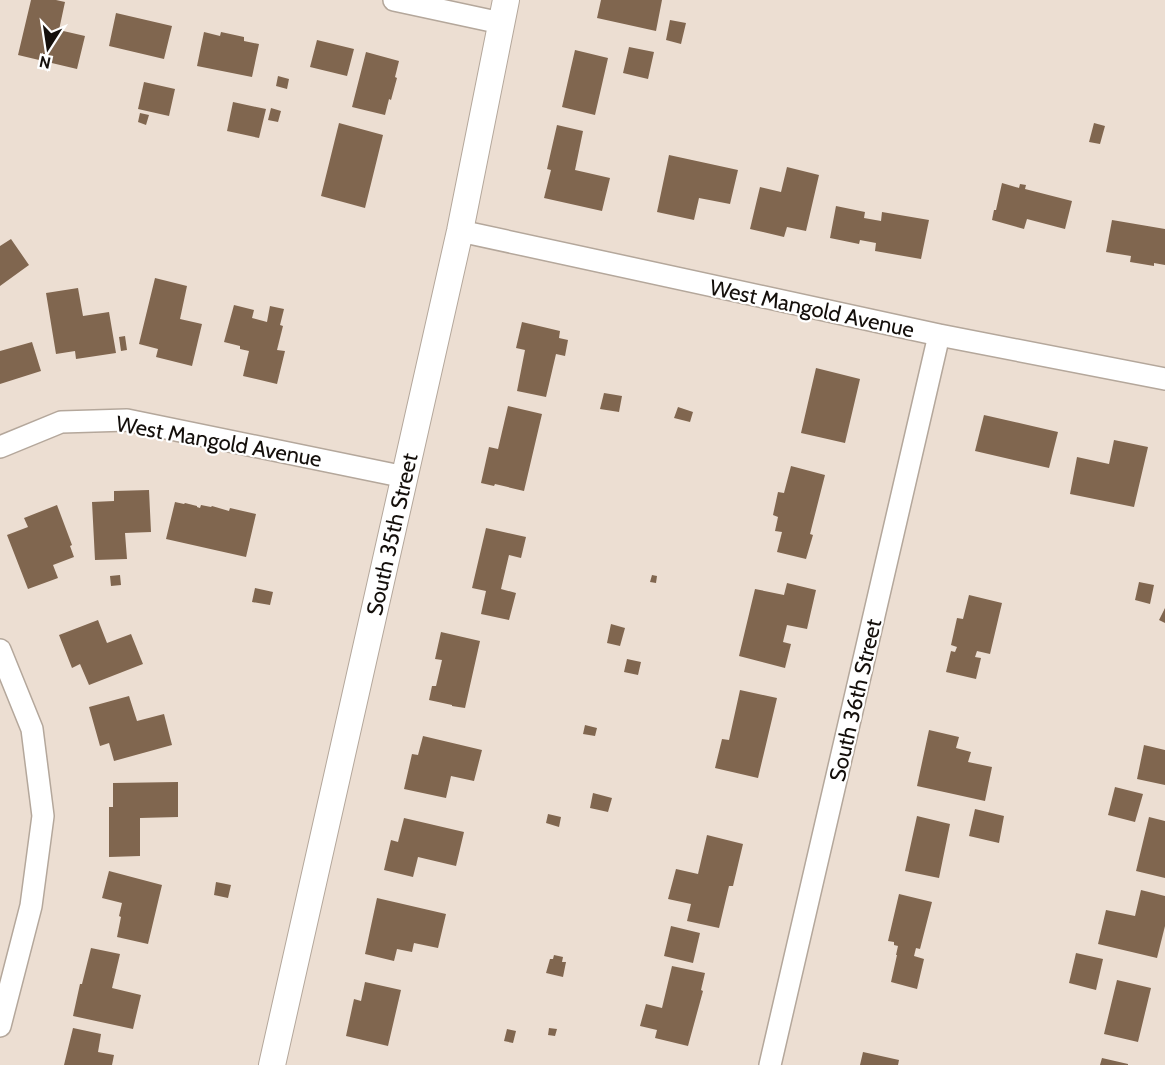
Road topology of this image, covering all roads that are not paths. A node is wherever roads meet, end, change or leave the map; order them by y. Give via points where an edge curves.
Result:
1 (394, 0) edge
2 (504, 12) edge
3 (460, 231) junction
4 (939, 336) junction
5 (1165, 379) edge
6 (0, 447) edge
7 (405, 477) junction
8 (0, 650) edge
9 (0, 1026) edge
10 (272, 1065) edge
11 (770, 1065) edge

1 - 2 street
2 - 3 street, South 35th Street
3 - 4 street, West Mangold Avenue
3 - 7 street, South 35th Street
4 - 5 street, West Mangold Avenue
4 - 11 street, South 36th Street
6 - 7 street, West Mangold Avenue via 61,422 127,420
7 - 10 street, South 35th Street
8 - 9 street via 32,729 43,816 31,906

